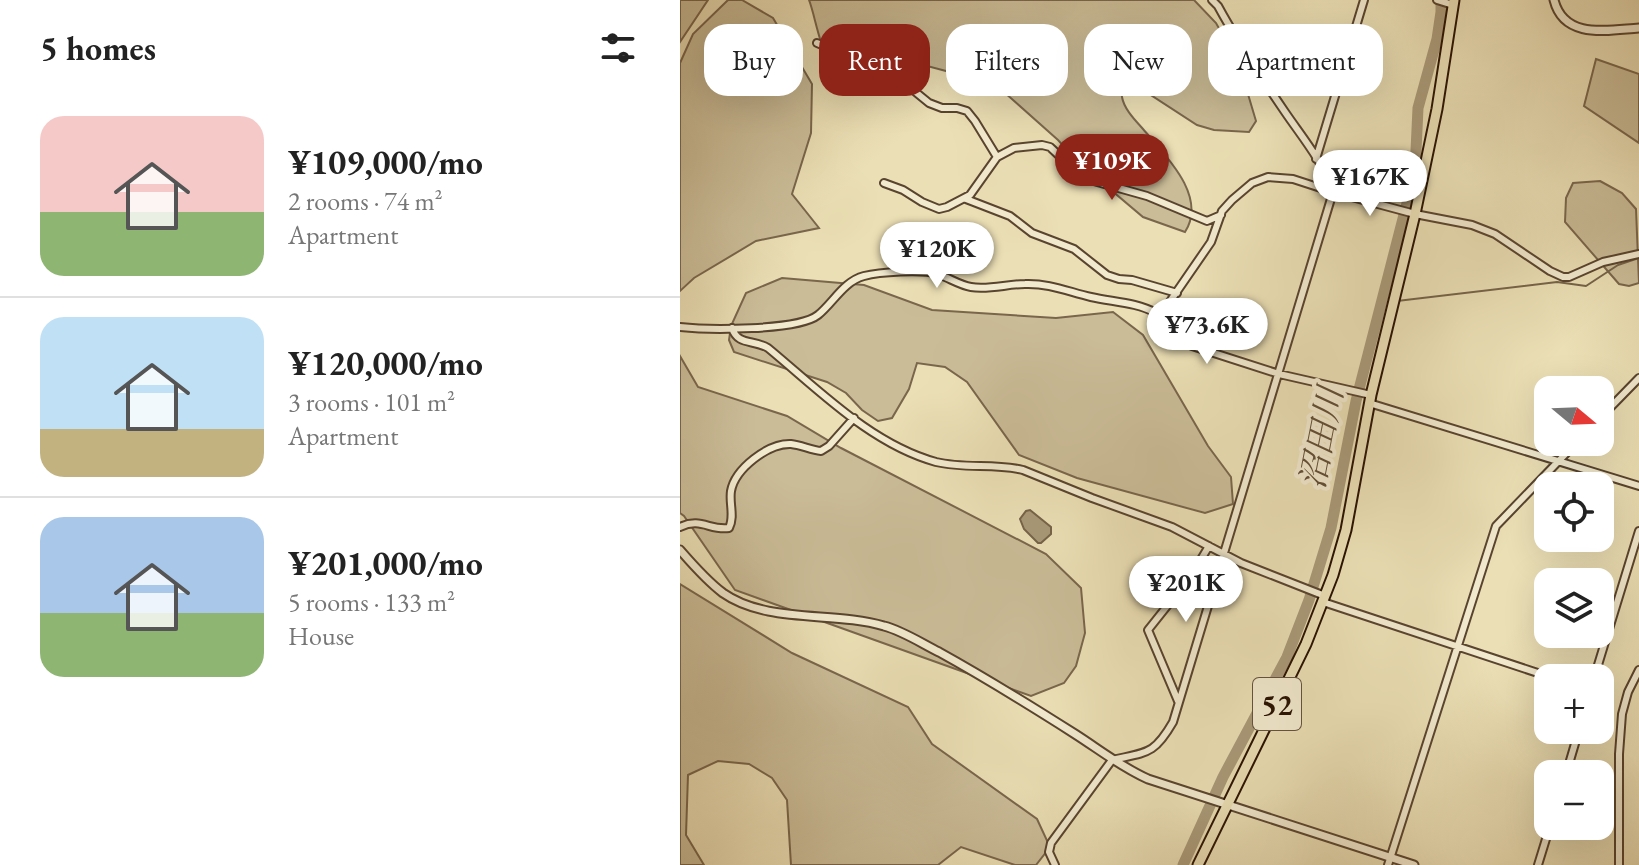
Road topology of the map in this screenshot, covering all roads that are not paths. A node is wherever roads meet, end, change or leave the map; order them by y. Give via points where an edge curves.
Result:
1 (1212, 0) edge
2 (1364, 0) edge
3 (1437, 0) edge
4 (1554, 0) edge
5 (1453, 3) edge
6 (1639, 28) edge
7 (817, 43) dead end
8 (997, 157) junction
9 (1316, 159) junction
10 (884, 183) dead end
11 (1333, 192) junction
12 (966, 199) junction
13 (1415, 214) junction
14 (1221, 215) junction
15 (1639, 254) edge
16 (1177, 293) junction
17 (1160, 316) junction
18 (680, 327) edge
19 (732, 328) junction
20 (1279, 374) junction
21 (1639, 378) edge
22 (1370, 399) junction
23 (1614, 404) edge
24 (854, 418) junction
25 (1564, 456) edge
26 (1558, 462) junction
27 (1639, 486) edge
28 (680, 527) edge
29 (1639, 531) edge
30 (1209, 546) junction
31 (680, 550) edge
32 (1224, 554) junction
33 (1324, 599) junction
34 (1458, 647) junction
35 (1598, 664) edge
36 (1639, 670) edge
37 (1534, 672) edge
38 (1179, 701) junction
39 (1112, 760) junction
40 (1226, 805) junction
41 (1546, 840) edge
42 (1390, 861) edge
43 (1055, 865) edge
44 (1198, 865) edge
45 (1414, 865) edge
46 (1538, 865) edge
47 (1619, 865) edge

1 - 9 street
2 - 9 street
3 - 5 street
4 - 6 street via 1557,12 1578,27
5 - 13 main road, 52
7 - 8 street via 907,85 929,103 967,111
8 - 12 street
8 - 14 street via 1014,148 1050,147 1083,178 1207,221
9 - 11 street
10 - 12 street via 939,209
11 - 13 street
11 - 14 street via 1268,177 1252,183
11 - 20 street
12 - 16 street via 1074,249 1107,275
13 - 15 street via 1495,234 1563,277
13 - 22 main road, 52
14 - 16 street via 1211,242
16 - 17 street
17 - 19 street via 1060,287 971,287 928,272 888,273 856,279 807,321
17 - 20 street via 1192,346
18 - 19 street
19 - 24 street via 739,340 768,348
20 - 22 street
20 - 32 street
21 - 23 street
22 - 26 street
22 - 33 main road, 52 via 1346,530
24 - 28 street via 821,451 783,444 757,456 734,482 729,528 698,522
24 - 30 street via 913,454 958,465 1023,470
25 - 26 street
26 - 27 street
26 - 34 street via 1496,526
29 - 35 street
30 - 32 street
30 - 38 street via 1148,630
31 - 39 street via 701,574 746,605 854,619 914,639
32 - 33 street
32 - 38 street
33 - 34 street
33 - 40 main road, 52
34 - 37 street
34 - 42 street
36 - 47 street via 1622,714
38 - 39 street via 1157,746
39 - 40 street via 1148,779
39 - 43 street via 1051,843
40 - 42 street
40 - 44 main road, 52
41 - 46 street
42 - 45 street

